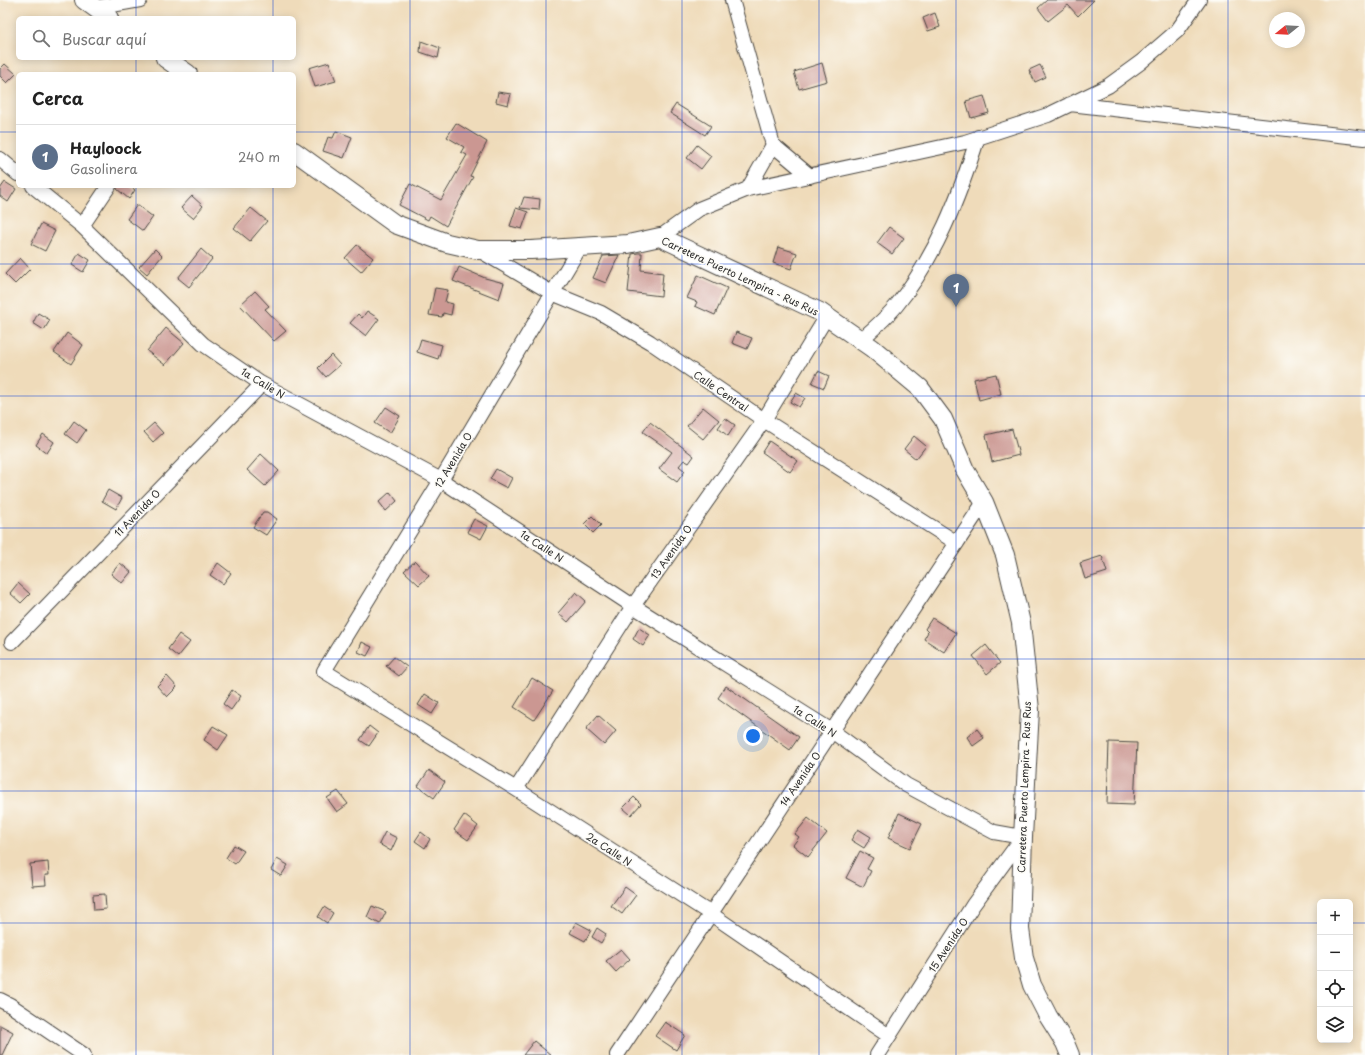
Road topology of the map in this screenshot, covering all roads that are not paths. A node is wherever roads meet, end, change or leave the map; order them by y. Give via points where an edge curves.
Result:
1 (140, 0) edge
2 (732, 0) edge
3 (1199, 0) edge
4 (96, 9) edge
5 (168, 60) edge
6 (183, 72) edge
7 (1069, 104) junction
8 (978, 138) junction
9 (1365, 138) edge
10 (773, 146) junction
11 (296, 152) edge
12 (0, 159) edge
13 (16, 172) edge
14 (810, 176) junction
15 (35, 188) edge
16 (108, 188) edge
17 (748, 189) junction
18 (82, 226) junction
19 (660, 237) junction
20 (580, 247) junction
21 (478, 250) junction
22 (552, 293) junction
23 (827, 316) junction
24 (862, 340) junction
25 (262, 384) junction
26 (764, 420) junction
27 (441, 480) junction
28 (984, 502) junction
29 (957, 543) junction
30 (633, 606) junction
31 (12, 642) dead end
32 (324, 671) joint
33 (832, 731) junction
34 (516, 789) junction
35 (1023, 837) junction
36 (711, 914) junction
37 (0, 1000) edge
38 (889, 1036) junction
39 (84, 1055) edge
40 (617, 1055) edge
41 (877, 1055) edge
42 (1070, 1055) edge

1 - 4 street
2 - 10 street
3 - 7 street via 1176,31 1141,62 1108,86
5 - 6 street
7 - 8 street via 1048,115
7 - 9 street
8 - 14 street
8 - 24 street via 966,176 941,235 920,272 895,306
10 - 14 street
10 - 17 street
11 - 21 street, Carretera Puerto Lempira - Rus Rus via 395,224 447,243
12 - 13 street
14 - 17 street
15 - 18 street, 1a Calle N
16 - 18 street
17 - 19 street via 699,209
18 - 25 street, 1a Calle N via 203,344
19 - 20 street, Carretera Puerto Lempira - Rus Rus via 628,244
19 - 23 street, Carretera Puerto Lempira - Rus Rus
20 - 21 street, Carretera Puerto Lempira - Rus Rus
20 - 22 street, 12 Avenida O
21 - 22 street, Calle Central
22 - 26 street, Calle Central via 601,313 650,342
22 - 27 street, 12 Avenida O
23 - 24 street, Carretera Puerto Lempira - Rus Rus
23 - 26 street, 13 Avenida O
24 - 28 street, Carretera Puerto Lempira - Rus Rus via 920,388 943,419 965,470
25 - 27 street, 1a Calle N
25 - 31 street, 11 Avenida O
26 - 29 street, Calle Central
26 - 30 street, 13 Avenida O
27 - 30 street, 1a Calle N
27 - 32 street, 12 Avenida O
28 - 29 street, 14 Avenida O
28 - 35 street, Carretera Puerto Lempira - Rus Rus via 1005,555 1021,624 1030,710
29 - 33 street, 14 Avenida O
30 - 33 street, 1a Calle N
30 - 34 street, 13 Avenida O
32 - 34 street, 2a Calle N
33 - 35 street, 1a Calle N via 906,785 994,832
33 - 36 street, 14 Avenida O
34 - 36 street, 2a Calle N
35 - 38 street, 15 Avenida O via 973,905
35 - 42 street, Carretera Puerto Lempira - Rus Rus via 1020,929 1024,958 1032,985
36 - 38 street, 2a Calle N
36 - 40 street, 14 Avenida O
37 - 39 street
38 - 41 street, 15 Avenida O

